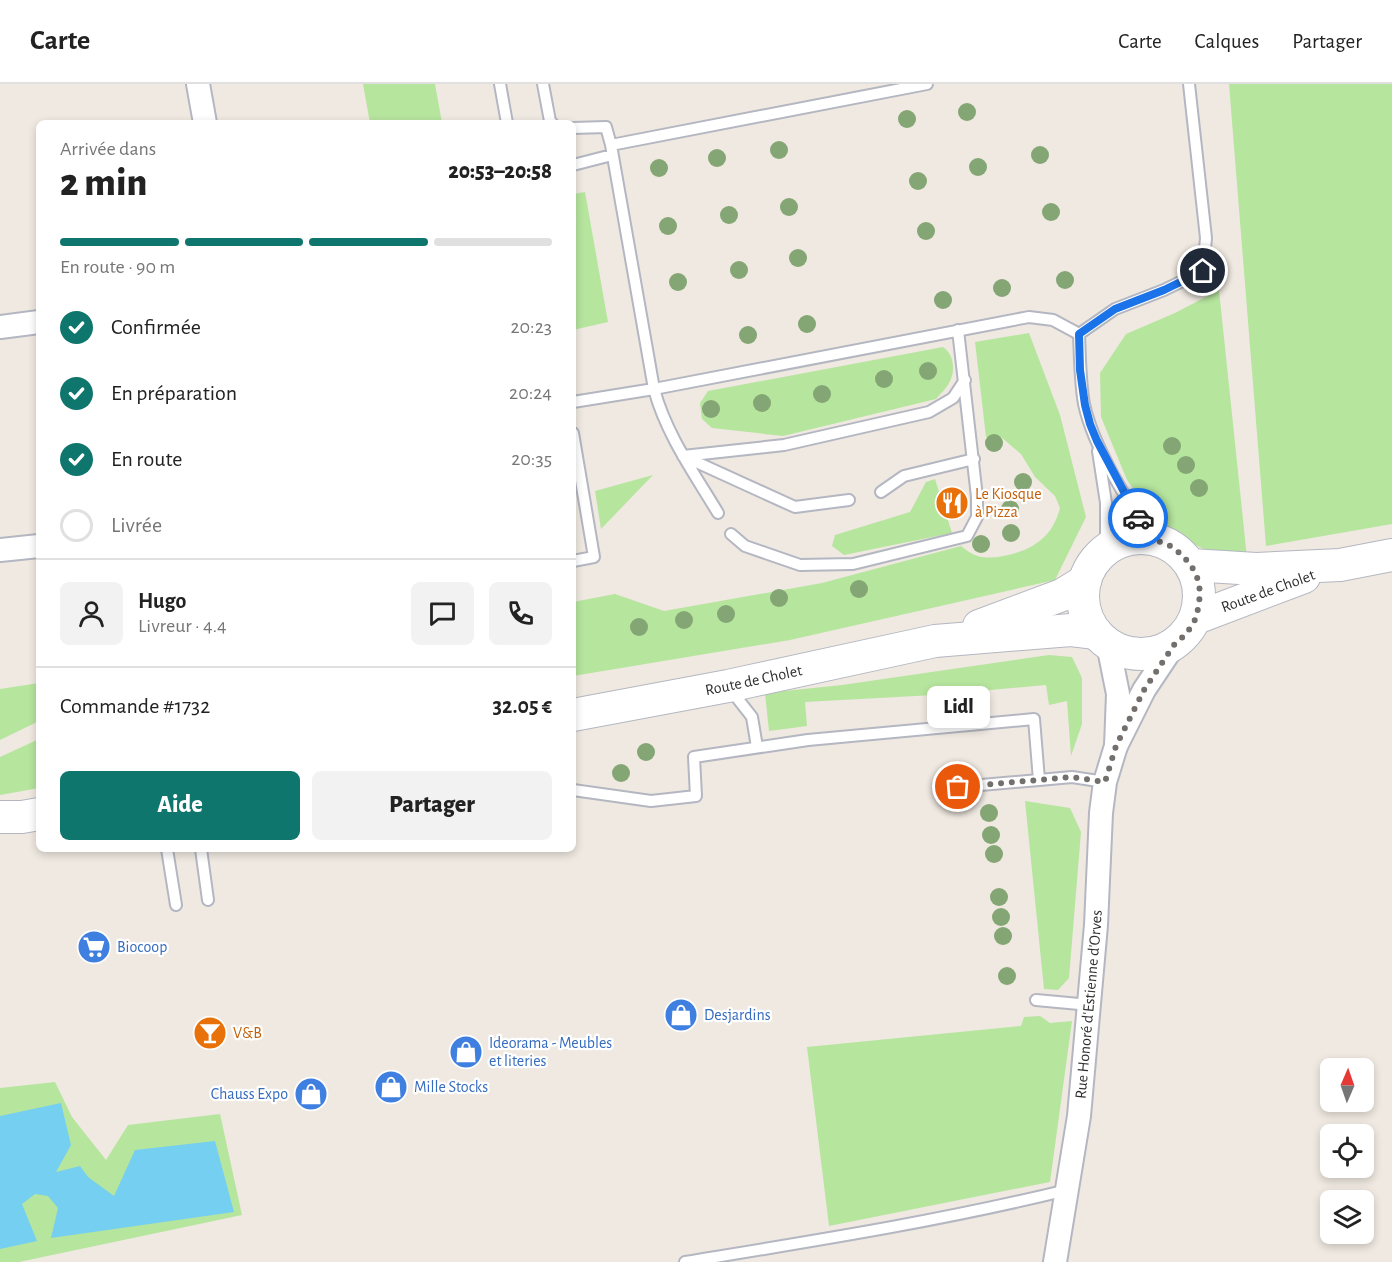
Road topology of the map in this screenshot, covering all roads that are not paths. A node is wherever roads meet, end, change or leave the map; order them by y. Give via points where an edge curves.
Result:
1 (198, 84) edge
2 (500, 84) edge
3 (543, 84) edge
4 (927, 84) edge
5 (1189, 84) edge
6 (204, 120) edge
7 (506, 120) edge
8 (550, 120) edge
9 (576, 128) edge
10 (611, 150) junction
11 (576, 164) edge
12 (36, 322) edge
13 (0, 327) edge
14 (958, 330) junction
15 (1079, 334) junction
16 (965, 380) junction
17 (654, 388) junction
18 (576, 401) edge
19 (1097, 441) junction
20 (576, 451) edge
21 (683, 456) junction
22 (974, 459) junction
23 (881, 492) dead end
24 (849, 500) dead end
25 (718, 513) dead end
26 (731, 534) dead end
27 (1155, 540) junction
28 (36, 546) edge
29 (0, 550) edge
30 (1106, 550) junction
31 (1392, 555) edge
32 (576, 560) edge
33 (1191, 565) junction
34 (1340, 565) junction
35 (1085, 581) junction
36 (1196, 618) junction
37 (1102, 638) junction
38 (934, 641) junction
39 (1174, 645) junction
40 (728, 686) junction
41 (576, 714) edge
42 (1116, 746) junction
43 (757, 747) junction
44 (1039, 780) junction
45 (1105, 782) junction
46 (958, 787) dead end
47 (576, 790) edge
48 (167, 852) edge
49 (201, 852) edge
50 (208, 900) dead end
51 (176, 905) dead end
52 (1036, 1000) dead end
53 (1089, 1005) junction
54 (1067, 1190) junction
55 (685, 1262) edge
56 (1055, 1262) edge

1 - 6 street
2 - 7 lane
3 - 8 lane
4 - 10 lane
5 - 15 lane via 1206,238 1203,271 1115,309
9 - 10 lane via 606,127
10 - 11 lane
10 - 17 lane
12 - 13 street
14 - 15 lane via 1029,317 1053,320
14 - 16 lane
14 - 17 lane
15 - 19 lane via 1085,405
16 - 21 lane via 953,398 929,412 784,445
16 - 22 lane
17 - 18 lane
17 - 21 lane
19 - 27 lane via 1134,512
19 - 30 lane via 1106,503
20 - 32 lane via 594,557
21 - 24 lane via 795,507
21 - 25 lane
22 - 23 lane via 904,476
22 - 26 lane via 977,517 967,536 852,564 800,565 745,546
27 - 30 main road via 1138,538
27 - 33 main road via 1169,545
28 - 29 street
30 - 35 main road
31 - 34 main road, Route de Cholet
33 - 34 main road, Route de Cholet via 1256,569
33 - 36 main road via 1200,591
34 - 36 main road, Route de Cholet
35 - 37 main road via 1084,608
35 - 38 main road, Route de Cholet via 1062,595
36 - 39 main road
37 - 38 main road, Route de Cholet via 1071,630
37 - 39 main road via 1124,652 1141,654
37 - 42 street, Rue Honoré d'Estienne d'Orves via 1118,694
38 - 40 main road, Route de Cholet
39 - 42 street, Rue Honoré d'Estienne d'Orves via 1144,690
40 - 41 main road, Route de Cholet
40 - 43 lane via 752,717
42 - 45 street, Rue Honoré d'Estienne d'Orves
43 - 44 lane via 1034,719
43 - 47 lane via 694,757 696,796 651,801
44 - 45 lane via 1072,777
44 - 46 lane
45 - 53 street, Rue Honoré d'Estienne d'Orves
48 - 51 lane
49 - 50 lane
52 - 53 lane
53 - 54 street, Rue Honoré d'Estienne d'Orves via 1079,1116
54 - 55 lane via 849,1235
54 - 56 street, Rue Honoré d'Estienne d'Orves

